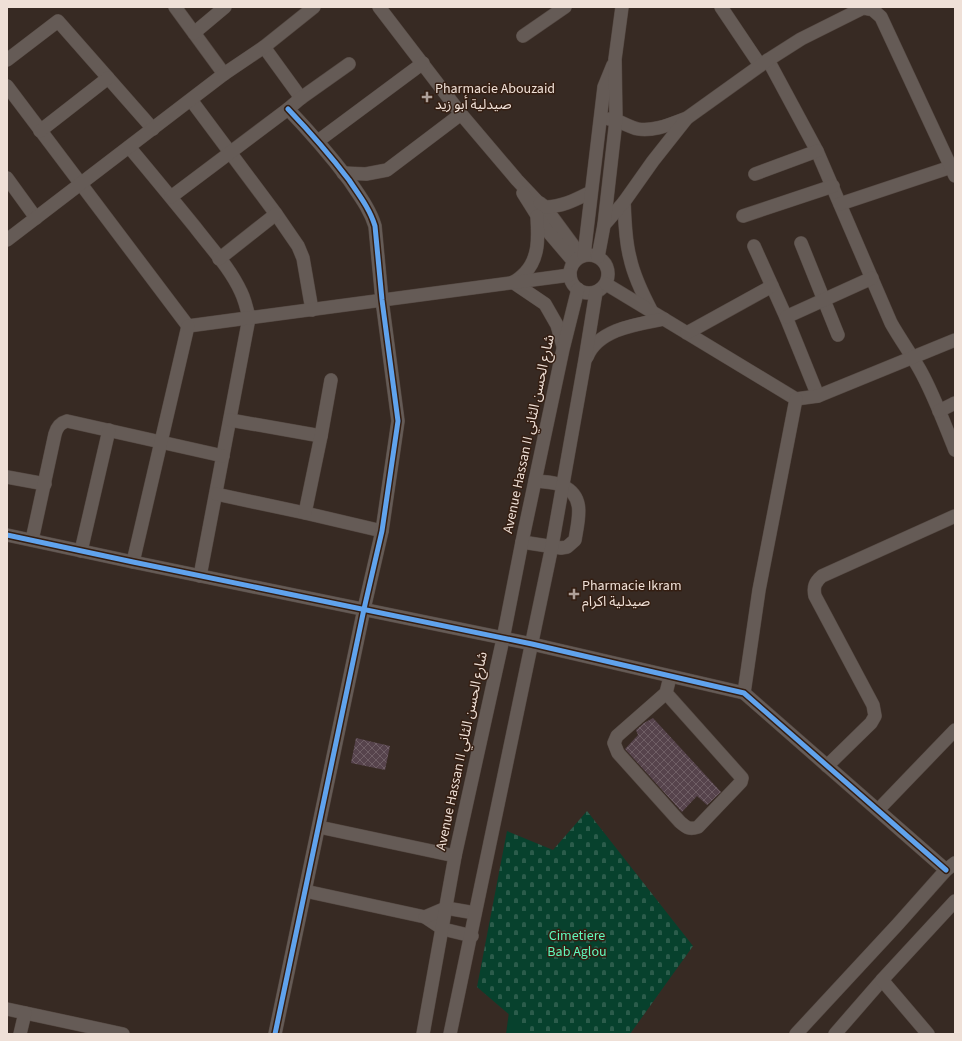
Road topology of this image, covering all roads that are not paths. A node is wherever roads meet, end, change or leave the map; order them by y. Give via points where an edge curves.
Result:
1 (175, 7) edge
2 (225, 7) edge
3 (314, 7) edge
4 (379, 7) edge
5 (565, 7) edge
6 (622, 7) edge
7 (720, 7) edge
8 (194, 32) junction
9 (523, 36) dead end
10 (264, 47) junction
11 (616, 59) junction
12 (7, 60) edge
13 (764, 62) junction
14 (423, 63) junction
15 (349, 64) dead end
16 (224, 74) junction
17 (108, 78) junction
18 (7, 86) edge
19 (301, 98) junction
20 (191, 100) junction
21 (288, 109) junction
22 (461, 114) junction
23 (601, 118) junction
24 (687, 118) junction
25 (616, 120) junction
26 (152, 129) junction
27 (40, 131) junction
28 (318, 141) junction
29 (129, 147) junction
30 (817, 151) junction
31 (231, 153) junction
32 (953, 172) edge
33 (343, 173) junction
34 (755, 174) dead end
35 (7, 178) edge
36 (517, 180) junction
37 (80, 184) junction
38 (833, 186) junction
39 (591, 192) junction
40 (171, 197) junction
41 (539, 202) junction
42 (624, 202) junction
43 (840, 204) junction
44 (276, 214) junction
45 (537, 216) junction
46 (743, 216) dead end
47 (36, 218) junction
48 (604, 225) junction
49 (7, 240) edge
50 (801, 243) dead end
51 (754, 246) dead end
52 (598, 257) junction
53 (580, 258) junction
54 (219, 259) junction
55 (570, 275) junction
56 (872, 278) junction
57 (510, 283) junction
58 (772, 286) junction
59 (601, 288) junction
60 (578, 289) junction
61 (382, 300) junction
62 (824, 301) junction
63 (312, 310) junction
64 (652, 312) junction
65 (786, 317) junction
66 (249, 318) junction
67 (664, 319) junction
68 (188, 326) junction
69 (687, 333) junction
70 (838, 335) dead end
71 (955, 340) edge
72 (563, 349) junction
73 (912, 358) junction
74 (585, 360) junction
75 (331, 380) dead end
76 (818, 396) junction
77 (796, 399) junction
78 (955, 404) edge
79 (939, 411) junction
80 (230, 420) junction
81 (109, 430) junction
82 (321, 436) junction
83 (161, 442) junction
84 (955, 450) edge
85 (223, 456) junction
86 (7, 477) edge
87 (535, 481) junction
88 (45, 484) junction
89 (563, 486) junction
90 (216, 494) junction
91 (305, 513) junction
92 (955, 516) edge
93 (382, 531) junction
94 (7, 535) edge
95 (32, 540) junction
96 (522, 542) junction
97 (552, 546) junction
98 (81, 551) junction
99 (133, 562) junction
100 (200, 576) junction
101 (364, 609) junction
102 (503, 639) junction
103 (532, 644) junction
104 (670, 677) junction
105 (666, 693) junction
106 (744, 693) junction
107 (955, 730) edge
108 (827, 766) junction
109 (878, 810) junction
110 (319, 826) junction
111 (455, 856) junction
112 (950, 867) edge
113 (305, 891) junction
114 (955, 901) edge
115 (446, 908) junction
116 (475, 913) junction
117 (424, 917) junction
118 (443, 929) junction
119 (472, 936) junction
120 (882, 980) junction
121 (7, 1009) edge
122 (24, 1013) junction
123 (20, 1034) edge
124 (123, 1034) edge
125 (275, 1034) edge
126 (423, 1034) edge
127 (450, 1034) edge
128 (796, 1034) edge
129 (835, 1034) edge
130 (928, 1034) edge

1 - 8 street
2 - 8 street
3 - 10 street
4 - 14 street
5 - 9 street
6 - 11 street
7 - 13 street
8 - 16 street
10 - 16 street
10 - 19 street
11 - 23 street via 604,87
11 - 25 street
12 - 17 street via 58,21
13 - 24 street
13 - 30 street
13 - 32 street via 801,39 856,11 863,8 873,10 881,17
14 - 22 street
14 - 28 street
15 - 19 street
16 - 20 street
17 - 26 street
17 - 27 street
18 - 27 street
19 - 21 street
20 - 26 street
20 - 31 street
21 - 28 street
21 - 31 street
22 - 33 street via 387,170 366,174
22 - 36 street
23 - 25 street
23 - 39 street
24 - 25 street via 657,128 639,130
24 - 42 street via 652,161
25 - 48 street
26 - 29 street
27 - 37 street
28 - 33 street
29 - 37 street
29 - 40 street
30 - 34 street
30 - 38 street
31 - 40 street
31 - 44 street
32 - 43 street
33 - 61 street via 372,214
35 - 47 street
36 - 41 street
36 - 45 street
37 - 47 street
37 - 68 street
38 - 43 street
38 - 46 street
39 - 41 street via 570,203 554,207 545,207
39 - 53 street
40 - 54 street
41 - 53 street via 561,228
42 - 48 street
42 - 64 street via 634,274
43 - 56 street
44 - 54 street
44 - 63 street via 298,246 303,258
45 - 53 street via 545,228
45 - 57 street via 538,240 534,259 530,268 518,280
47 - 49 street
48 - 52 street
50 - 62 street
51 - 58 street
52 - 53 street via 591,255
52 - 59 street via 604,261 608,271 608,278
53 - 55 street via 572,266
54 - 66 street via 241,291
55 - 57 street
55 - 60 street
56 - 62 street
56 - 73 street via 891,323
57 - 61 street
57 - 72 street via 545,304 557,325
58 - 65 street
58 - 69 street
59 - 60 street via 587,293
59 - 64 street
59 - 74 street
60 - 72 street, Avenue Hassan II شارع الحسن الثاني
61 - 63 street
61 - 93 street via 398,421
62 - 65 street
62 - 70 street
63 - 66 street
64 - 67 street
65 - 76 street
66 - 68 street
66 - 80 street
67 - 69 street
67 - 74 street via 632,326 608,335 590,349
68 - 83 street
69 - 77 street
71 - 73 street
72 - 87 street, Avenue Hassan II شارع الحسن الثاني
73 - 76 street
73 - 79 street
74 - 89 street
75 - 82 street
76 - 77 street
77 - 106 street via 759,590
78 - 79 street
79 - 84 street
80 - 82 street
80 - 85 street
81 - 83 street
81 - 88 street via 67,421 59,425
81 - 98 street
82 - 91 street
83 - 85 street
83 - 99 street
85 - 90 street
86 - 88 street
87 - 89 street
87 - 96 street, Avenue Hassan II شارع الحسن الثاني
88 - 95 street
89 - 97 street
89 - 97 street via 576,498 579,506 575,540 567,547
90 - 91 street
90 - 100 street
91 - 93 street
92 - 108 street via 816,581 813,588 815,596 873,705 875,716
93 - 101 street
94 - 95 street
95 - 98 street
96 - 97 street
96 - 102 street, Avenue Hassan II شارع الحسن الثاني
97 - 103 street
98 - 99 street
99 - 100 street
100 - 101 street
101 - 102 street
101 - 110 street
102 - 103 street
102 - 111 street, Avenue Hassan II شارع الحسن الثاني
103 - 104 street
103 - 116 street
104 - 105 street
104 - 106 street
105 - 105 street via 742,778 742,782 698,827 693,829 688,829 680,822 618,753 614,743 617,736
106 - 108 street
107 - 109 street
108 - 109 street
109 - 112 street
110 - 111 street
110 - 113 street
111 - 115 street, Avenue Hassan II شارع الحسن الثاني
112 - 128 street
113 - 117 street
113 - 125 street
114 - 120 street
115 - 116 street
115 - 117 street
115 - 118 street, Avenue Hassan II شارع الحسن الثاني
116 - 119 street
117 - 118 street
118 - 119 street
118 - 126 street, Avenue Hassan II شارع الحسن الثاني
119 - 127 street
120 - 129 street
120 - 130 street
121 - 122 street
122 - 123 street
122 - 124 street

